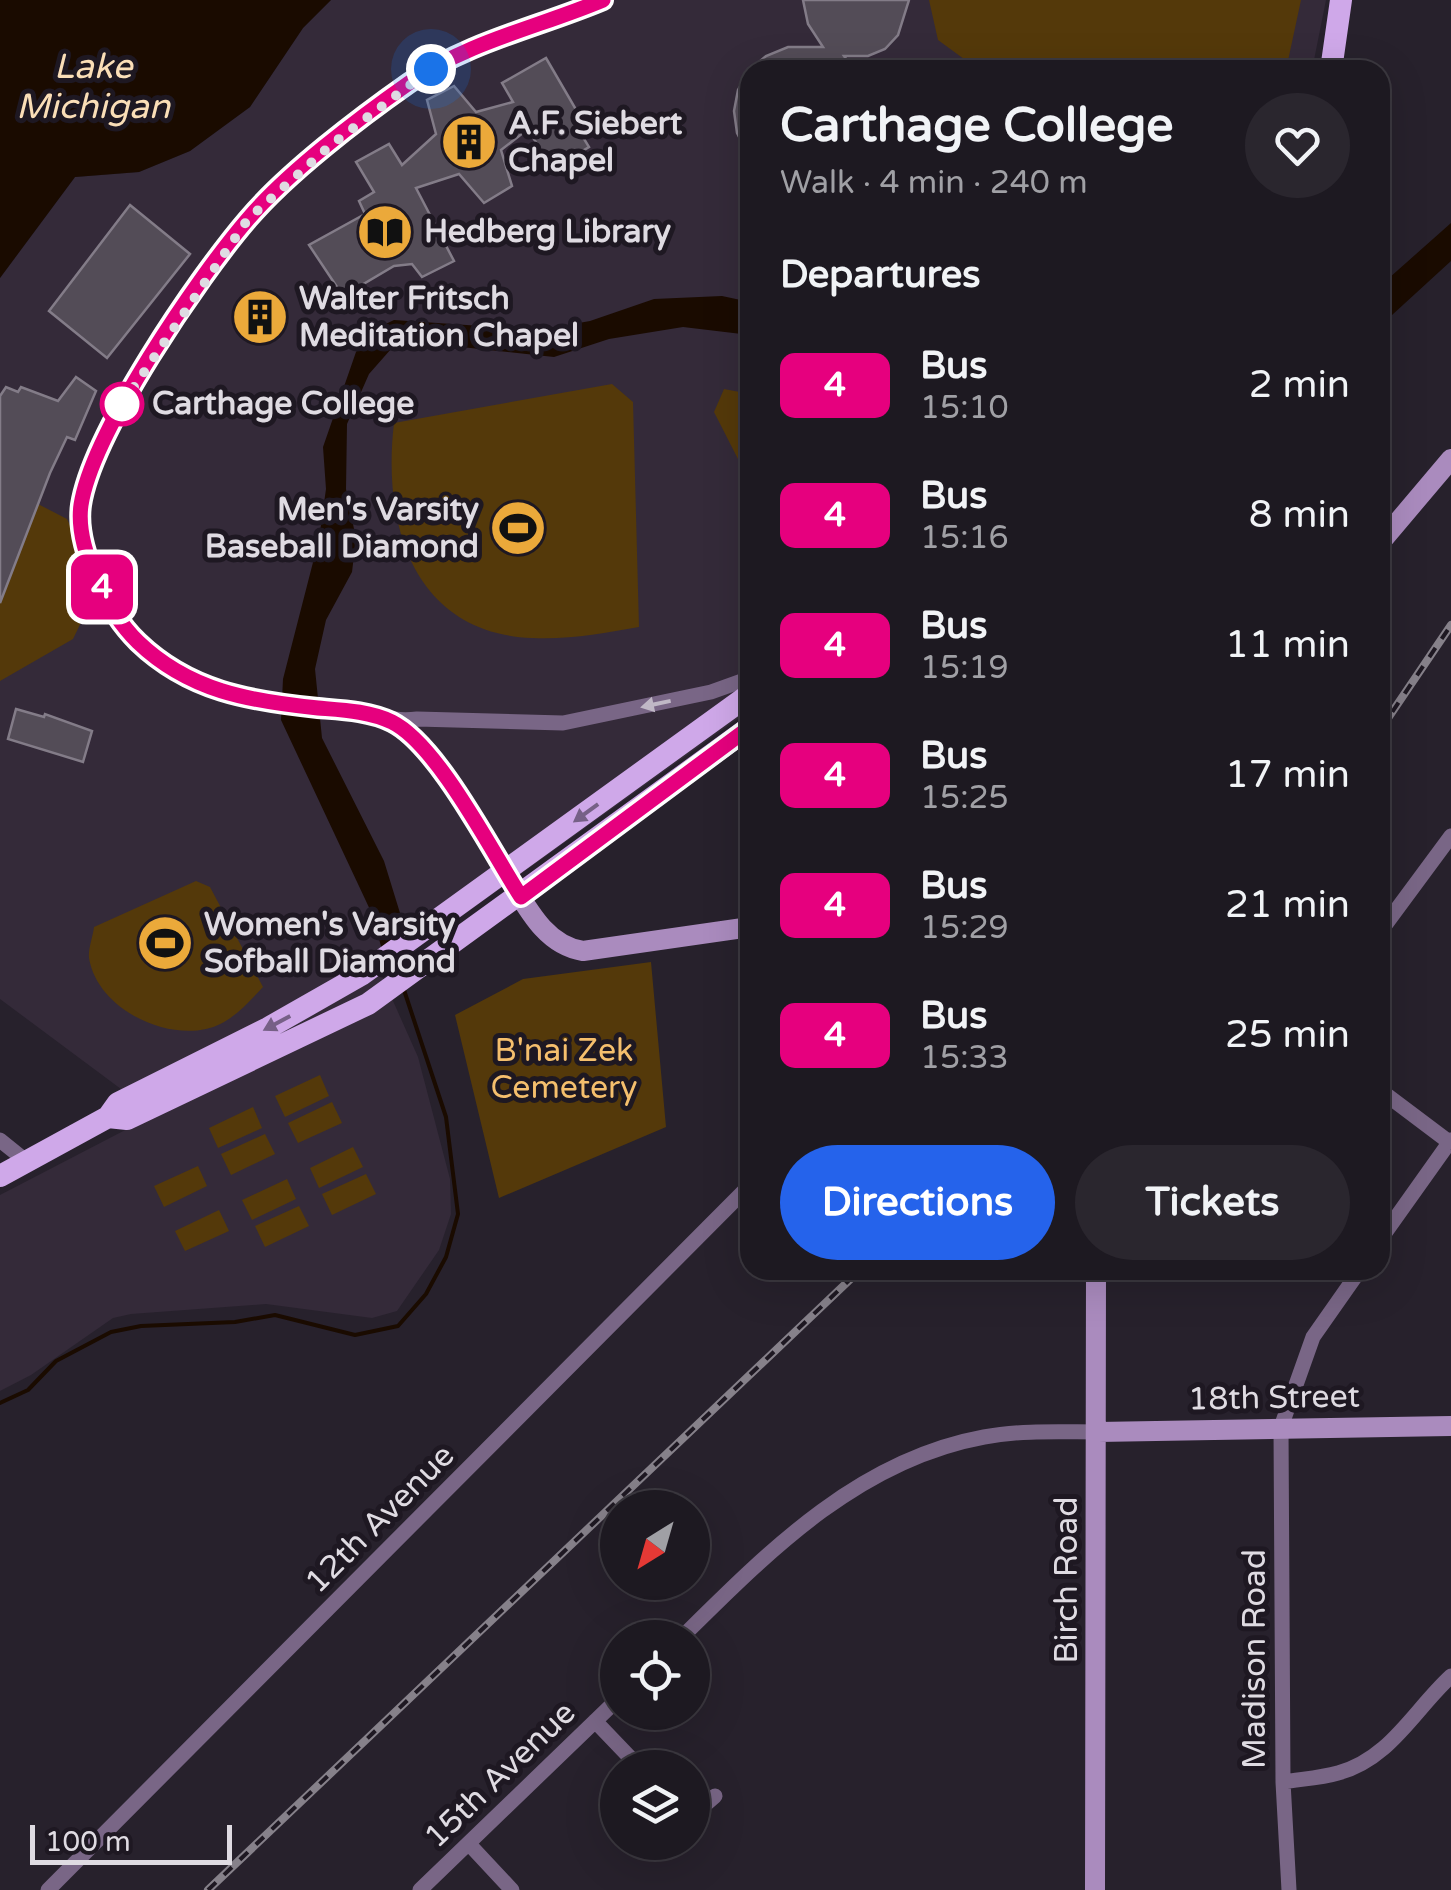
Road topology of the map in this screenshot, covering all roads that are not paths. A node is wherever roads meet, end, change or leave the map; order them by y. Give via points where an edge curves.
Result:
1 (604, 0) edge
2 (1341, 0) edge
3 (1332, 60) edge
4 (1451, 459) edge
5 (1390, 531) edge
6 (740, 682) edge
7 (740, 701) edge
8 (394, 723) junction
9 (740, 734) edge
10 (1451, 836) edge
11 (504, 872) junction
12 (521, 897) junction
13 (1390, 918) edge
14 (740, 928) edge
15 (1390, 1097) edge
16 (108, 1117) junction
17 (0, 1140) edge
18 (1450, 1141) edge
19 (26, 1162) junction
20 (0, 1176) edge
21 (740, 1196) edge
22 (1390, 1226) edge
23 (1096, 1280) edge
24 (1353, 1280) edge
25 (1281, 1426) junction
26 (1451, 1426) edge
27 (1098, 1432) junction
28 (700, 1620) edge
29 (1451, 1676) edge
30 (600, 1716) edge
31 (594, 1721) junction
32 (622, 1750) edge
33 (1283, 1782) junction
34 (715, 1796) dead end
35 (710, 1800) edge
36 (469, 1844) junction
37 (48, 1890) edge
38 (420, 1890) edge
39 (512, 1890) edge
40 (1096, 1890) edge
41 (1289, 1890) edge

1 - 8 street via 449,58 290,178 248,219 196,291 96,453 80,509 84,539 100,583 134,638 180,676 208,689
2 - 3 main road
4 - 5 street
6 -> 8 street via 563,724
7 -> 11 main road
8 - 11 street via 421,747 498,853
9 - 12 main road
10 - 13 street
11 - 12 street
11 -> 16 main road via 362,975 118,1103
12 - 14 street via 548,936 569,949
12 - 16 main road via 368,1004 128,1120
15 - 18 street
16 - 19 main road
17 - 19 street
18 - 22 street
19 - 20 main road
21 - 37 street, 12th Avenue
23 - 27 street, Birch Road
24 - 25 street via 1314,1337
25 - 26 street, 18th Street
25 - 27 street, 18th Street
25 - 33 street, Madison Road
27 - 28 street via 979,1438 888,1470 804,1522
27 - 40 street, Birch Road
29 - 33 street via 1390,1744 1362,1764
30 - 31 street, 15th Avenue
31 - 32 street
31 - 36 street, 15th Avenue
33 - 41 street, Madison Road
34 - 35 street
36 - 38 street, 15th Avenue
36 - 39 street

